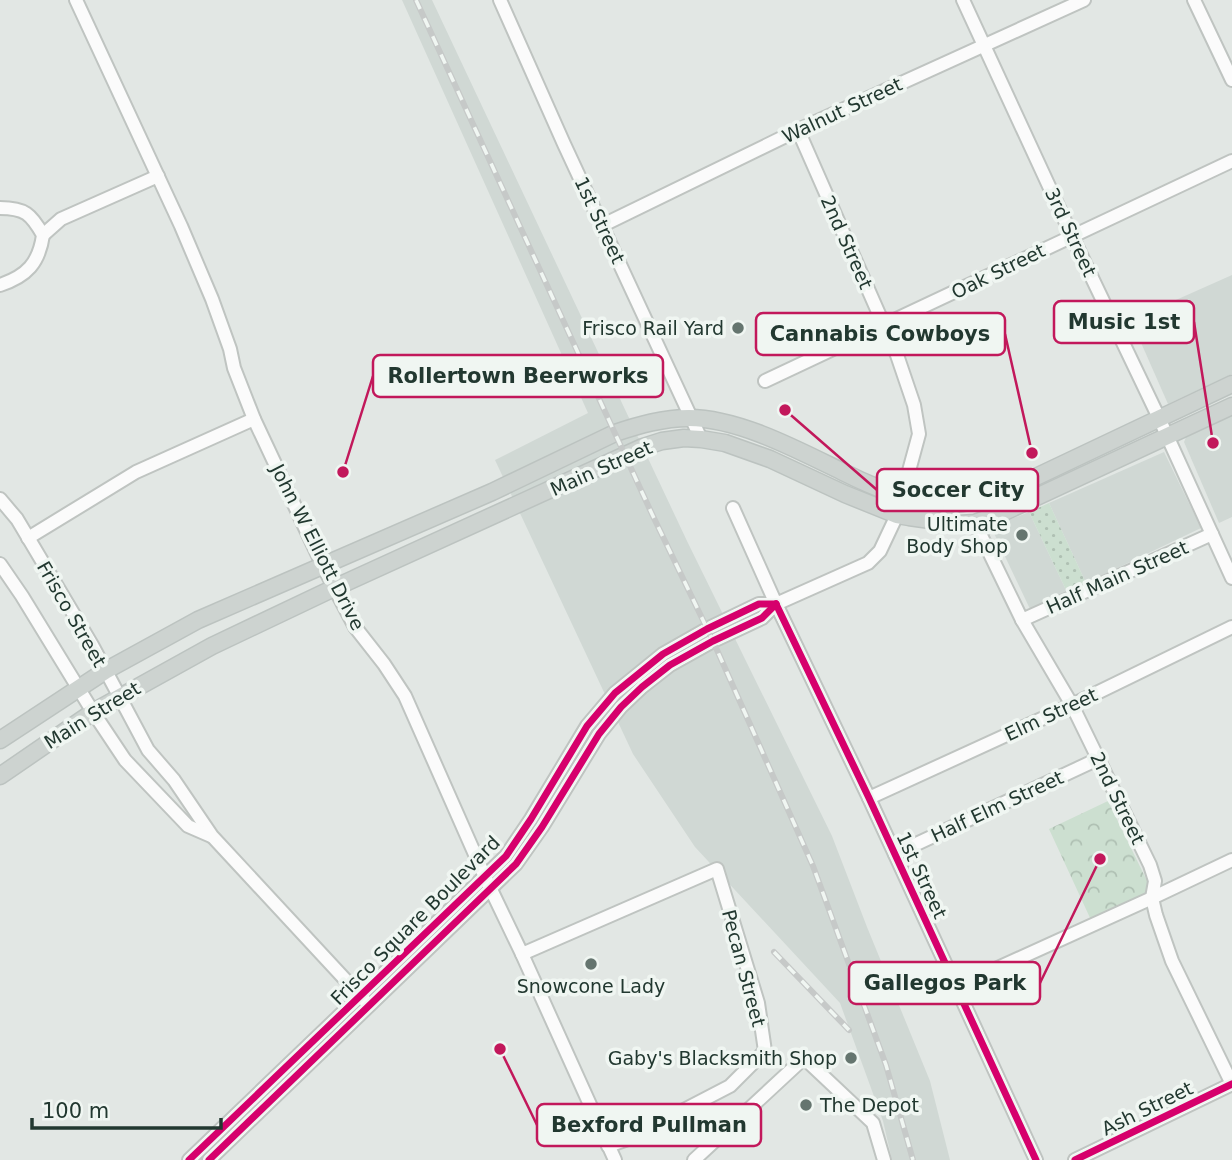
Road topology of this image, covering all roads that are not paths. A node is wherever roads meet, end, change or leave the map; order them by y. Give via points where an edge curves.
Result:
1 (76, 0) edge
2 (500, 0) edge
3 (963, 0) edge
4 (1084, 0) edge
5 (1194, 0) edge
6 (984, 44) junction
7 (1232, 80) edge
8 (798, 130) junction
9 (1232, 161) edge
10 (158, 176) junction
11 (0, 207) edge
12 (33, 219) junction
13 (61, 219) junction
14 (603, 225) junction
15 (43, 235) junction
16 (1072, 236) junction
17 (0, 285) edge
18 (884, 326) junction
19 (765, 380) dead end
20 (1232, 384) edge
21 (1232, 406) edge
22 (691, 418) junction
23 (1159, 418) junction
24 (254, 419) junction
25 (1167, 436) junction
26 (701, 439) junction
27 (903, 496) junction
28 (0, 499) edge
29 (733, 508) dead end
30 (897, 515) junction
31 (975, 523) junction
32 (1212, 534) junction
33 (28, 538) junction
34 (0, 564) edge
35 (323, 566) junction
36 (1232, 578) edge
37 (334, 588) junction
38 (776, 604) junction
39 (1022, 620) junction
40 (1232, 627) edge
41 (105, 670) junction
42 (78, 688) junction
43 (119, 697) junction
44 (1072, 705) junction
45 (93, 712) junction
46 (0, 740) edge
47 (1098, 759) junction
48 (0, 776) edge
49 (869, 798) junction
50 (212, 836) junction
51 (895, 854) junction
52 (1232, 860) edge
53 (488, 883) junction
54 (1153, 898) junction
55 (522, 954) junction
56 (956, 987) junction
57 (366, 1001) junction
58 (1232, 1084) edge
59 (608, 1146) junction
60 (189, 1160) edge
61 (209, 1160) edge
62 (615, 1160) edge
63 (694, 1160) edge
64 (884, 1160) edge
65 (1036, 1160) edge
66 (1075, 1160) edge

1 - 10 street, John W Elliott Drive
2 - 14 street, 1st Street
3 - 6 street, 3rd Street
4 - 6 street, Walnut Street
5 - 7 street
6 - 8 street, Walnut Street
6 - 16 street, 3rd Street
8 - 14 street, Walnut Street
8 - 18 street, 2nd Street
9 - 16 street, Oak Street
10 - 13 street
10 - 24 street, John W Elliott Drive via 212,299
11 - 12 street via 18,209
12 - 13 street
12 - 15 street
13 - 15 street
14 - 22 street, 1st Street
15 - 17 street via 34,263 21,277
16 - 18 street, Oak Street
16 - 23 street, 3rd Street
18 - 19 street, Oak Street
18 - 27 street, 2nd Street via 914,405 919,434
20 - 23 main road, Main Street
21 - 25 main road, Main Street
22 - 26 street, 1st Street
22 - 27 main road, Main Street via 733,424 875,488
22 - 35 main road, Main Street via 615,433
23 - 25 street, 3rd Street
23 - 27 main road, Main Street via 988,497 962,503
24 - 33 street via 136,472
24 - 35 street, John W Elliott Drive
25 - 31 main road, Main Street
25 - 32 street, 3rd Street
26 - 30 main road, Main Street via 770,459
26 - 37 main road, Main Street via 643,446
27 - 30 street, 2nd Street
28 - 33 street, Frisco Street
29 - 38 street, 1st Street
30 - 31 main road, Main Street
30 - 38 street, Frisco Square Boulevard via 880,551 868,563
31 - 39 street, 2nd Street
32 - 36 street, 3rd Street
32 - 39 street, Half Main Street
33 - 41 street, Frisco Street
34 - 42 street, Frisco Street
35 - 37 street, John W Elliott Drive
35 - 41 main road, Main Street via 198,620
37 - 43 main road, Main Street
37 - 53 street, John W Elliott Drive via 355,627 405,696
38 - 49 street, 1st Street
38 - 53 street, Frisco Square Boulevard via 761,618 670,665 621,707 516,864
39 - 44 street, 2nd Street
40 - 44 street, Elm Street
41 - 42 main road, Main Street
41 - 43 street, Frisco Street
42 - 45 street, Frisco Street
42 - 46 main road, Main Street
43 - 45 main road, Main Street
43 - 50 street, Frisco Street via 148,750
44 - 47 street, 2nd Street
44 - 49 street, Elm Street
45 - 48 main road, Main Street
45 - 50 street, Frisco Street via 125,760 188,826
47 - 51 street, Half Elm Street
47 - 54 street, 2nd Street via 1150,865
49 - 51 street, 1st Street
50 - 57 street, Frisco Street
51 - 56 street, 1st Street
52 - 54 street
53 - 55 street, John W Elliott Drive
53 - 57 street, Frisco Square Boulevard
54 - 56 street
54 - 58 street, 2nd Street via 1172,961
55 - 59 street, John W Elliott Drive
55 - 59 street, Pecan Street via 717,869 758,1003 765,1051 730,1086
56 - 65 street, 1st Street
57 - 60 street, Frisco Square Boulevard
57 - 61 street, Frisco Square Boulevard
58 - 66 street, Ash Street
59 - 62 street, John W Elliott Drive
63 - 64 street via 804,1058 873,1123

